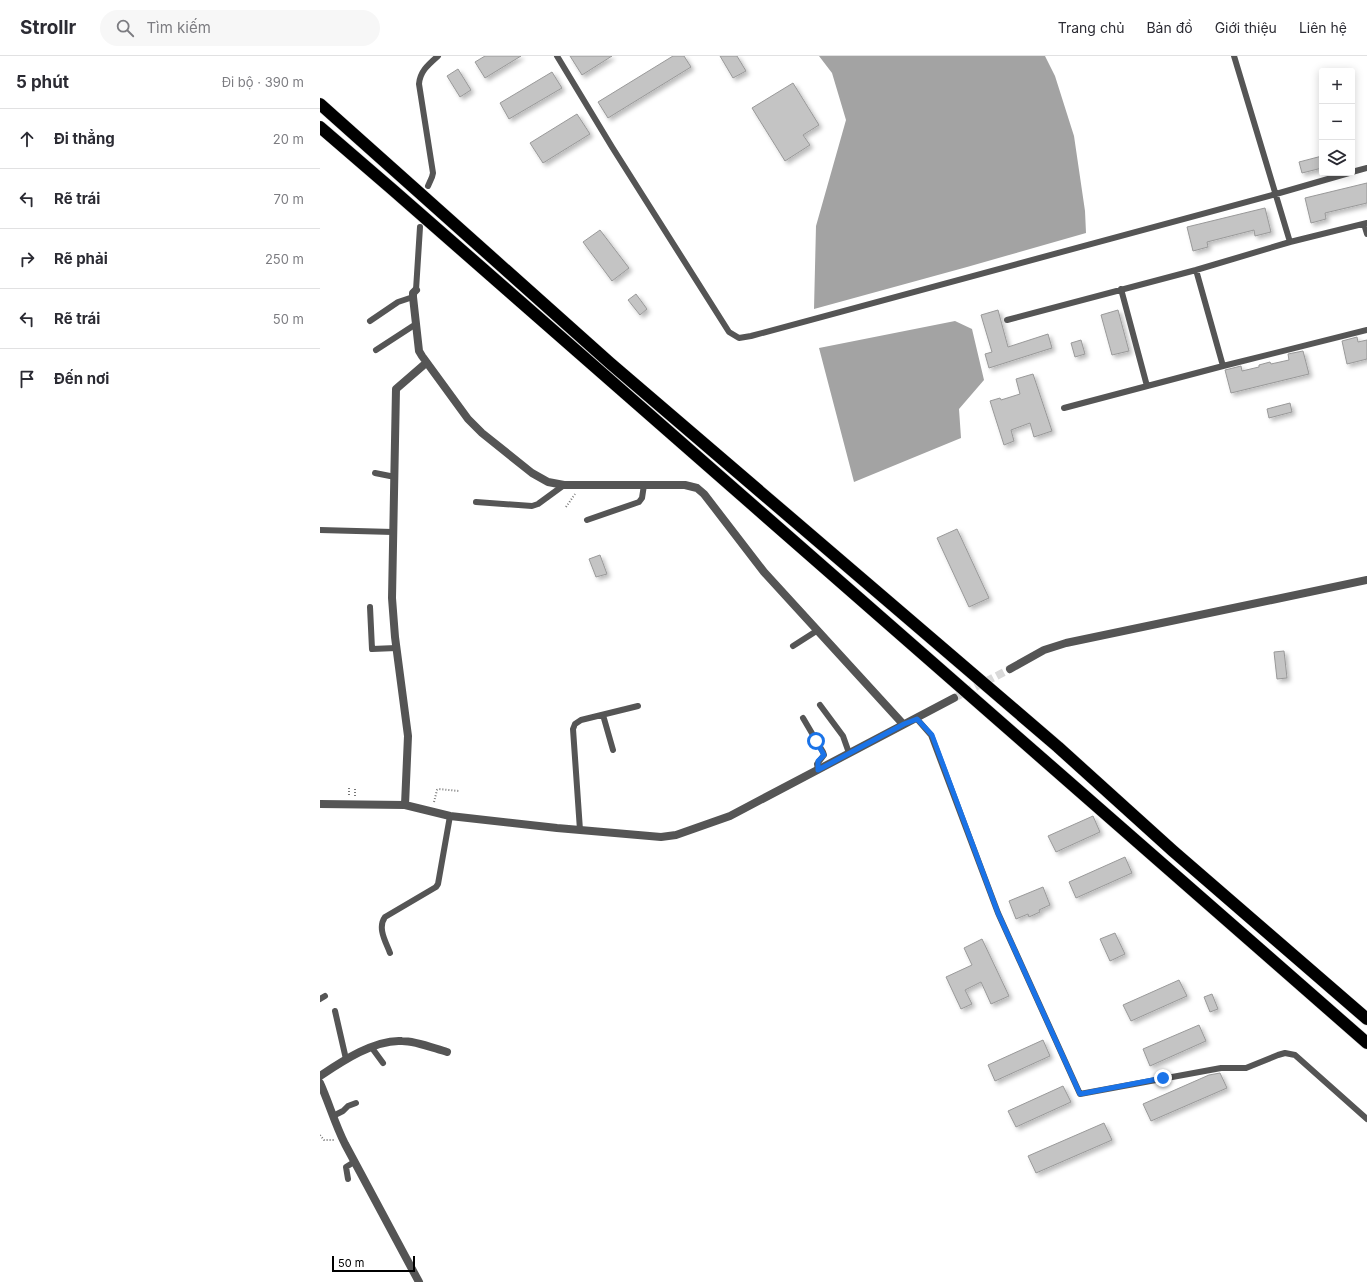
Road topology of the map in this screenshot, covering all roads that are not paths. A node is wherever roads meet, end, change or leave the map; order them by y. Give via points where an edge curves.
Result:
1 (438, 56) edge
2 (557, 56) edge
3 (1234, 56) edge
4 (320, 104) edge
5 (320, 127) edge
6 (1367, 168) edge
7 (1355, 171) edge
8 (1338, 176) edge
9 (428, 186) dead end
10 (1276, 194) junction
11 (1366, 224) edge
12 (420, 227) dead end
13 (1367, 234) edge
14 (1290, 242) junction
15 (1196, 270) junction
16 (1121, 289) junction
17 (414, 293) junction
18 (1007, 320) dead end
19 (370, 321) dead end
20 (416, 324) junction
21 (1367, 330) edge
22 (376, 350) dead end
23 (426, 363) junction
24 (1223, 366) junction
25 (1148, 386) junction
26 (1064, 408) dead end
27 (375, 473) dead end
28 (395, 477) junction
29 (564, 485) junction
30 (644, 485) junction
31 (476, 502) dead end
32 (587, 520) dead end
33 (320, 530) edge
34 (393, 532) junction
35 (1367, 580) edge
36 (370, 607) dead end
37 (818, 630) junction
38 (793, 646) dead end
39 (396, 648) junction
40 (1010, 669) tunnel mouth
41 (954, 698) tunnel mouth
42 (820, 705) dead end
43 (638, 706) dead end
44 (603, 715) junction
45 (803, 718) dead end
46 (917, 719) junction
47 (904, 724) junction
48 (613, 750) dead end
49 (849, 753) junction
50 (818, 770) junction
51 (320, 804) edge
52 (405, 805) junction
53 (450, 816) junction
54 (580, 830) junction
55 (390, 953) dead end
56 (335, 1011) dead end
57 (1367, 1019) edge
58 (1367, 1043) edge
59 (372, 1048) junction
60 (447, 1052) dead end
61 (346, 1059) junction
62 (383, 1062) dead end
63 (320, 1076) edge
64 (320, 1083) edge
65 (356, 1103) dead end
66 (333, 1116) junction
67 (1367, 1119) edge
68 (354, 1162) junction
69 (348, 1178) dead end
70 (419, 1282) edge

1 - 9 lane via 422,72 419,84 433,173
2 - 10 lane via 728,332 739,338
3 - 10 lane
4 - 57 highway via 610,363 1058,747 1173,851
5 - 58 highway
6 - 7 lane
8 - 10 lane
10 - 14 lane
11 - 13 lane
11 - 14 lane
12 - 17 lane
14 - 15 lane
15 - 16 lane
15 - 24 lane
16 - 18 lane
16 - 25 lane
17 - 19 lane
17 - 20 street
20 - 22 lane
20 - 23 street via 419,351
21 - 24 lane
23 - 28 street via 396,388
23 - 29 street via 468,419 482,433 532,473 548,482
24 - 25 lane
25 - 26 lane
27 - 28 lane
28 - 34 street
29 - 30 street
29 - 31 lane via 532,506
30 - 32 lane via 639,502
30 - 37 street via 685,485 697,488 764,572
33 - 34 lane
34 - 39 street via 392,598
35 - 40 street via 1066,643 1044,650
36 - 39 lane via 372,649
37 - 38 lane
37 - 47 street
39 - 52 street via 408,736
41 - 46 street
42 - 49 lane via 843,736
43 - 44 lane
44 - 48 lane
44 - 54 lane via 581,720 575,724 573,730
45 - 50 lane via 824,755 817,764
46 - 47 street
46 - 67 lane via 932,735 998,913 1080,1094 1221,1068 1246,1068 1278,1055 1290,1054 1295,1055
47 - 49 street
49 - 50 street
50 - 54 street via 730,816 676,835 661,837
51 - 52 street
52 - 53 street
53 - 54 street
53 - 55 lane via 438,884 382,921 381,929
56 - 61 lane
59 - 60 street via 392,1041 403,1041
59 - 61 street
59 - 62 lane
61 - 63 street
64 - 66 street
65 - 66 lane
66 - 68 street
68 - 69 lane via 346,1167
68 - 70 street

